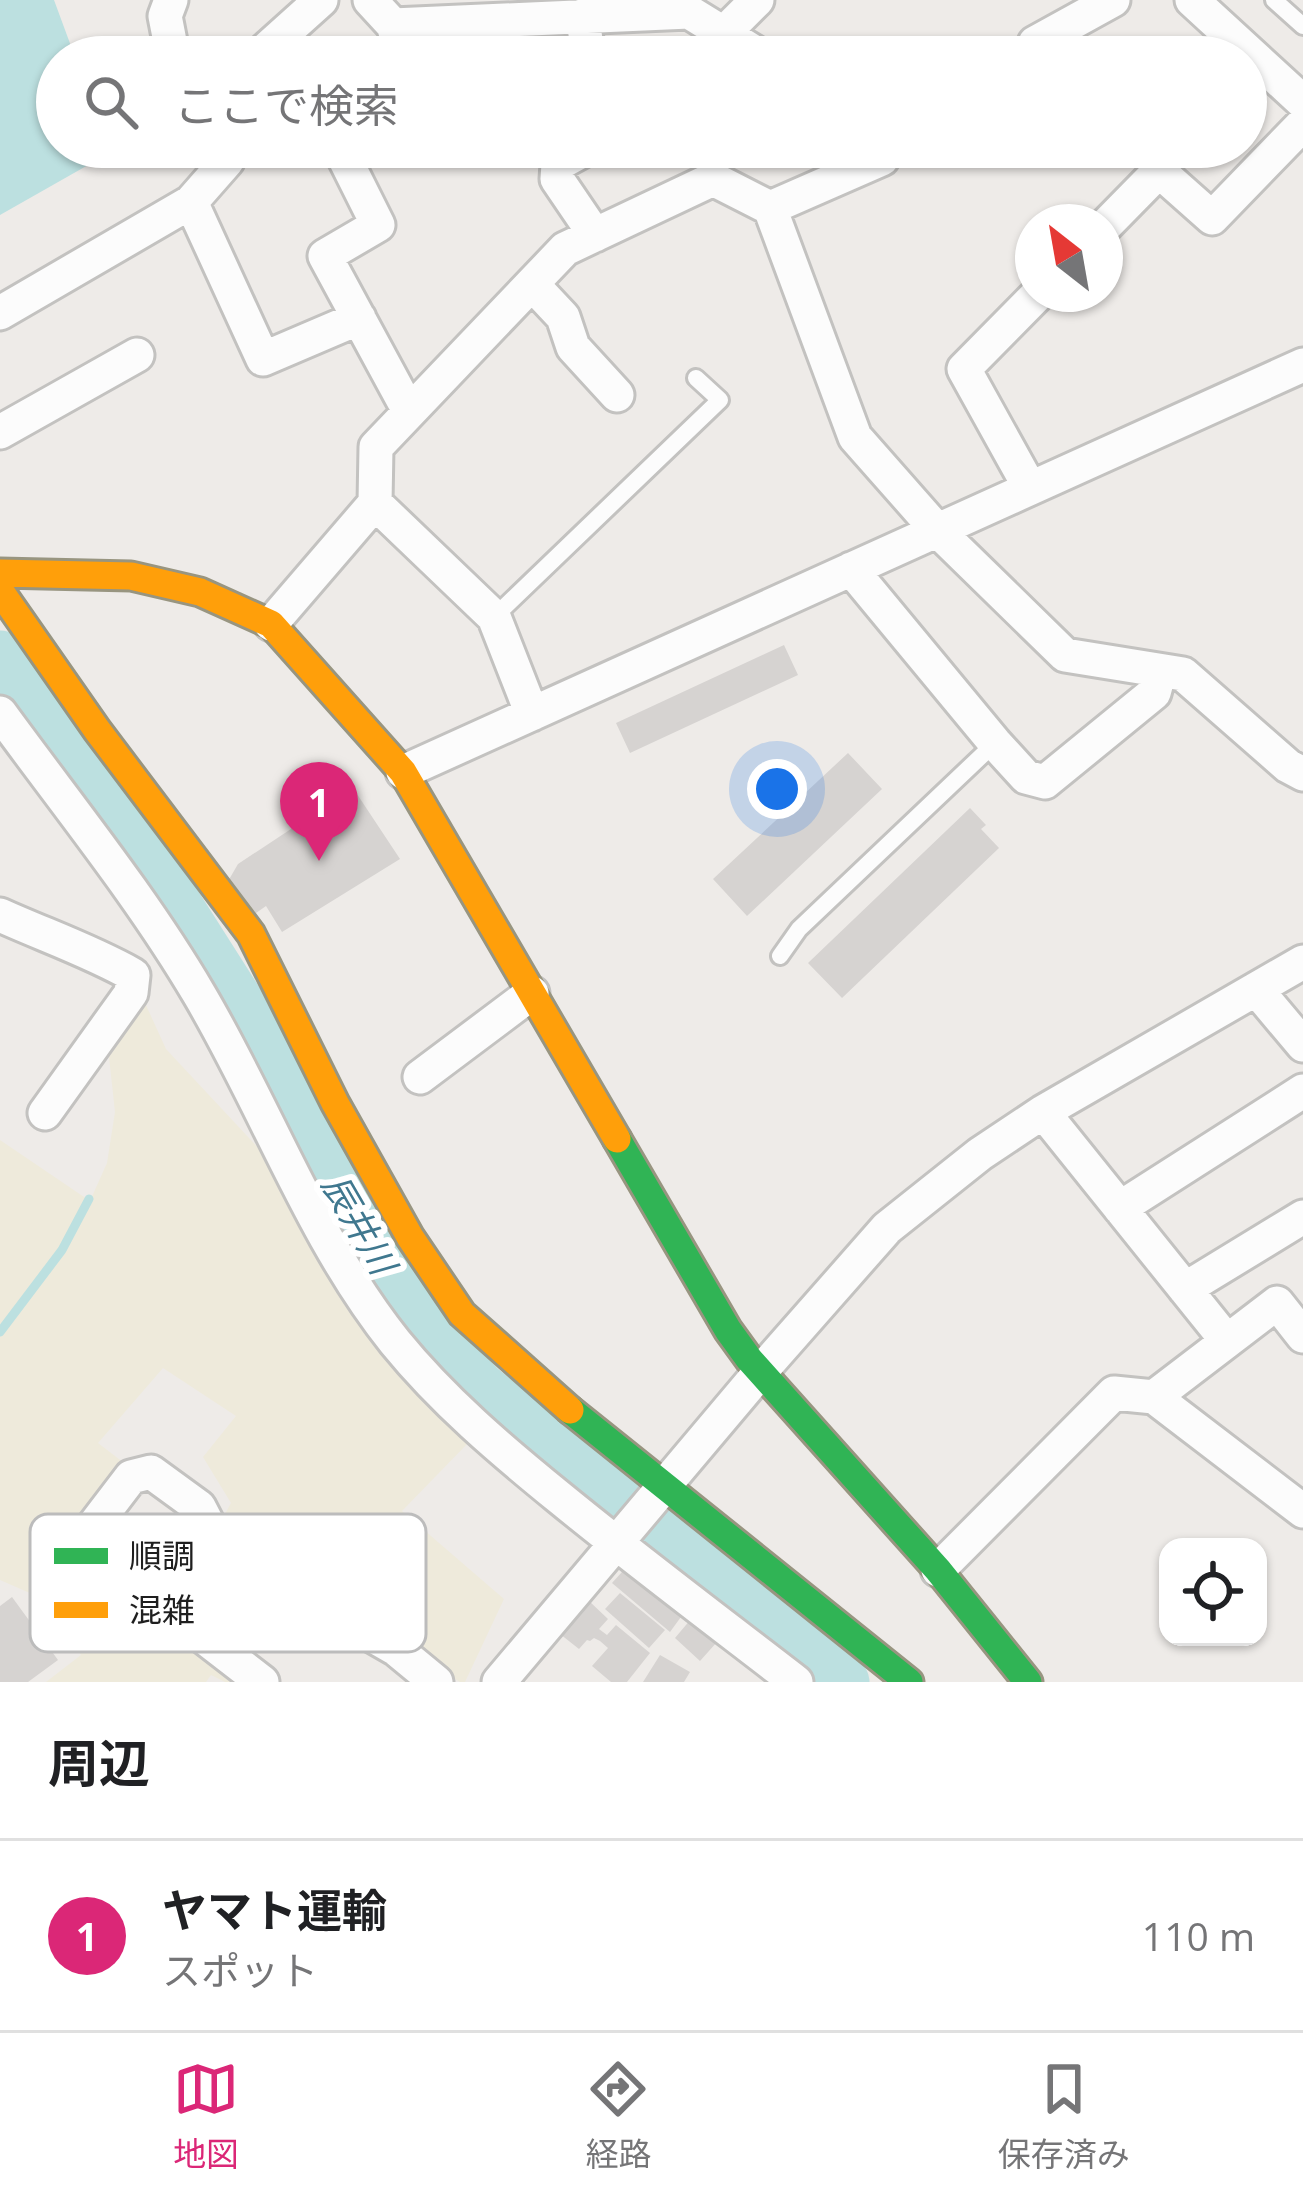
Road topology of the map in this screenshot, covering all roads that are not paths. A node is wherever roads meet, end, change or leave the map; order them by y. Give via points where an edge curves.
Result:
1 (171, 0) edge
2 (320, 0) edge
3 (757, 0) edge
4 (1113, 0) edge
5 (1192, 0) edge
6 (1274, 0) edge
7 (644, 7) edge
8 (582, 16) junction
9 (1303, 26) edge
10 (389, 27) edge
11 (724, 33) junction
12 (169, 36) edge
13 (281, 36) edge
14 (585, 36) edge
15 (729, 36) edge
16 (1048, 36) edge
17 (1232, 36) edge
18 (1267, 68) edge
19 (1303, 101) edge
20 (1303, 124) edge
21 (1267, 161) edge
22 (221, 168) edge
23 (350, 168) edge
24 (558, 168) edge
25 (861, 168) edge
26 (1156, 168) edge
27 (1260, 168) edge
28 (1159, 171) junction
29 (191, 202) junction
30 (770, 208) junction
31 (1123, 208) edge
32 (595, 235) junction
33 (532, 284) junction
34 (1020, 312) edge
35 (0, 313) edge
36 (359, 318) junction
37 (137, 355) dead end
38 (1303, 365) edge
39 (696, 378) dead end
40 (617, 395) dead end
41 (411, 408) junction
42 (0, 431) edge
43 (1030, 488) junction
44 (375, 503) junction
45 (937, 530) junction
46 (851, 569) junction
47 (0, 573) edge
48 (0, 591) edge
49 (494, 617) junction
50 (271, 624) junction
51 (1160, 670) junction
52 (0, 713) edge
53 (532, 714) junction
54 (995, 743) junction
55 (404, 772) junction
56 (1303, 774) edge
57 (0, 915) edge
58 (780, 956) dead end
59 (1303, 962) edge
60 (1256, 989) junction
61 (532, 993) junction
62 (1303, 1046) edge
63 (420, 1077) dead end
64 (1303, 1090) edge
65 (1043, 1112) junction
66 (44, 1113) dead end
67 (1120, 1208) junction
68 (1303, 1216) edge
69 (1185, 1289) junction
70 (1303, 1336) edge
71 (1227, 1341) junction
72 (762, 1370) junction
73 (1154, 1397) junction
74 (659, 1490) junction
75 (1303, 1511) edge
76 (103, 1514) edge
77 (203, 1514) edge
78 (619, 1540) junction
79 (938, 1570) junction
80 (223, 1652) edge
81 (400, 1652) edge
82 (262, 1682) edge
83 (436, 1682) edge
84 (500, 1682) edge
85 (796, 1682) edge
86 (909, 1682) edge
87 (1028, 1682) edge

1 - 12 street
2 - 13 street
3 - 11 street
4 - 16 street
5 - 17 street
6 - 9 lane
7 - 8 street
7 - 11 street via 689,12
8 - 10 street
8 - 14 street
11 - 15 street
18 - 19 street
20 - 21 street
22 - 29 street
23 - 36 street via 378,225 325,256
24 - 32 street
25 - 30 street
26 - 28 street
27 - 28 street via 1212,218
28 - 31 street
29 - 35 street
29 - 36 street via 263,359
30 - 32 street via 713,179
30 - 45 street via 855,437
32 - 33 street via 565,249
33 - 40 street
33 - 41 street
34 - 43 street via 964,369
36 - 41 street
37 - 42 street
38 - 43 street
39 - 49 lane via 720,400
41 - 44 street via 376,447
43 - 45 street
44 - 49 street
44 - 50 street
45 - 46 street
45 - 51 street via 1065,655
46 - 53 street
46 - 54 street
47 - 50 street via 131,576 200,592
48 - 74 street via 251,934 356,1141 462,1314
49 - 53 street
50 - 55 street
51 - 54 street via 1154,693 1045,782 1027,777
51 - 56 street via 1184,674
52 - 78 street via 174,952 328,1241 395,1342 490,1439
53 - 55 street
54 - 58 lane
55 - 61 street
57 - 66 street via 133,975 131,993
59 - 60 street
60 - 62 street
60 - 65 street
61 - 63 street
61 - 72 street via 728,1330
64 - 67 street
65 - 67 street
65 - 72 street via 887,1228
67 - 69 street
68 - 69 street
69 - 71 street
70 - 71 street via 1277,1303
71 - 73 street
72 - 74 street
72 - 79 street
73 - 75 street
73 - 79 street via 1114,1394
74 - 78 street
74 - 86 street
76 - 77 street via 131,1477 151,1472
78 - 84 street
78 - 85 street
79 - 87 street
80 - 82 street
81 - 83 street

